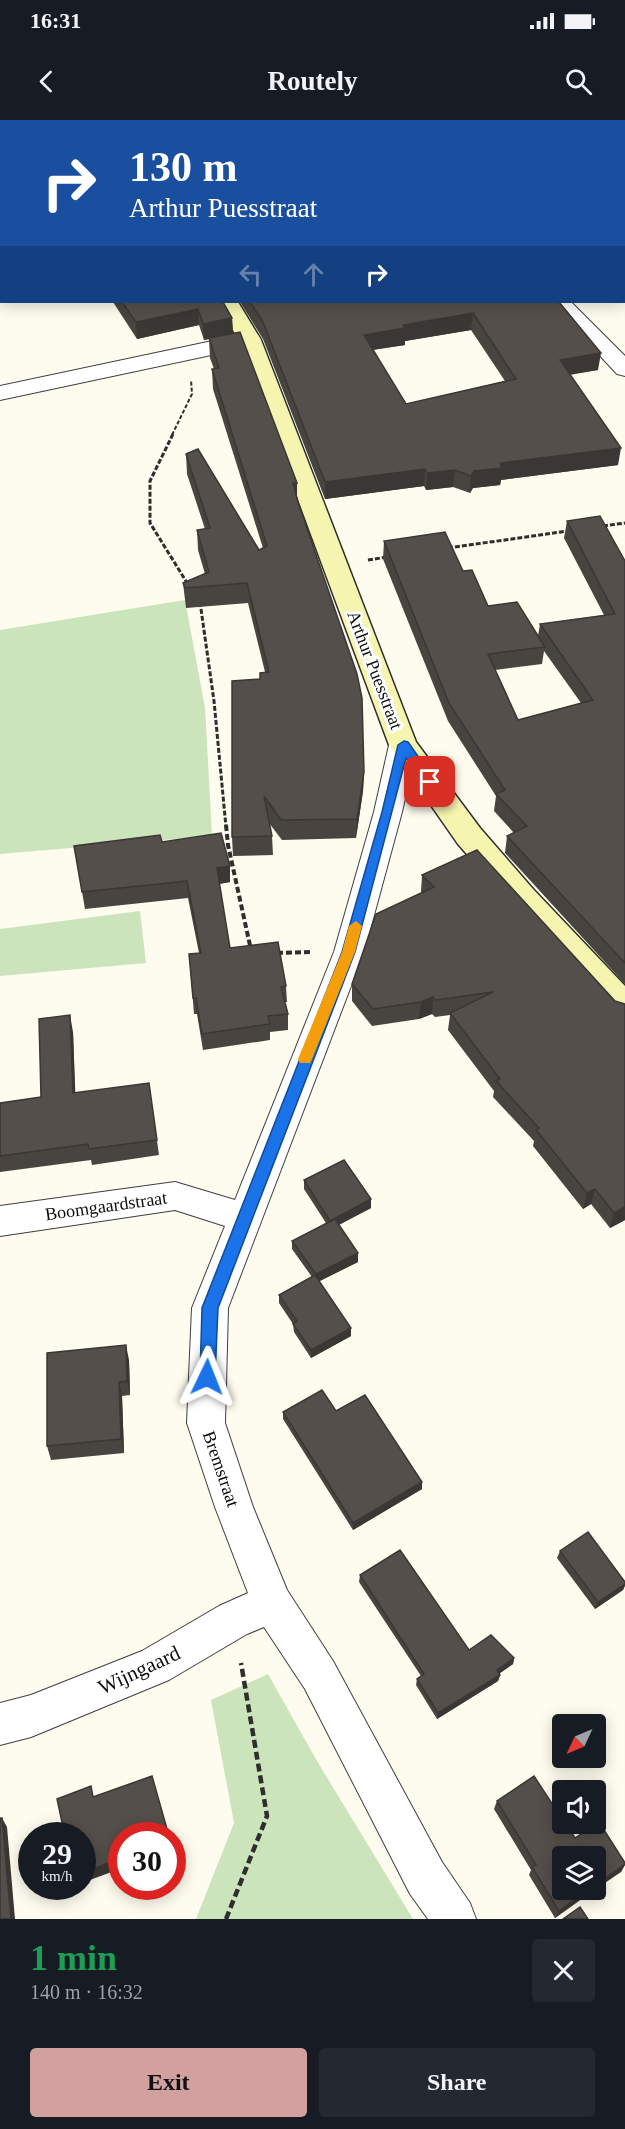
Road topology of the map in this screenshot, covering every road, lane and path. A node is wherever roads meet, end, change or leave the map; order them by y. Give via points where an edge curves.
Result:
1 (229, 303) edge
2 (561, 303) edge
3 (250, 340) junction
4 (190, 353) junction
5 (625, 369) edge
6 (0, 393) edge
7 (625, 523) edge
8 (602, 526) edge
9 (579, 529) edge
10 (439, 549) edge
11 (393, 556) edge
12 (335, 564) junction
13 (191, 590) edge
14 (196, 597) edge
15 (404, 745) junction
16 (349, 952) junction
17 (252, 953) edge
18 (274, 953) edge
19 (625, 1007) edge
20 (245, 1218) junction
21 (0, 1221) edge
22 (272, 1603) junction
23 (233, 1620) junction
24 (0, 1724) edge
25 (226, 1919) edge
26 (454, 1919) edge

1 - 3 street, Arthur Puesstraat
2 - 5 street
3 - 4 street
3 - 12 street, Arthur Puesstraat
4 - 6 street
4 - 13 path via 192,394 150,481 150,523
7 - 8 path
9 - 10 path
11 - 12 path
12 - 15 street, Arthur Puesstraat
14 - 17 path via 201,604 228,845
15 - 16 street, Bremstraat
15 - 19 street, Arthur Puesstraat via 469,836
16 - 18 path
16 - 20 street, Bremstraat
20 - 21 street, Boomgaardstraat via 175,1196
20 - 22 street, Bremstraat via 210,1308 206,1423
22 - 23 street, Wijngaard
22 - 26 street, Bremstraat via 319,1675 426,1878
23 - 24 street, Wijngaard via 156,1666 31,1716
23 - 25 path via 267,1816

